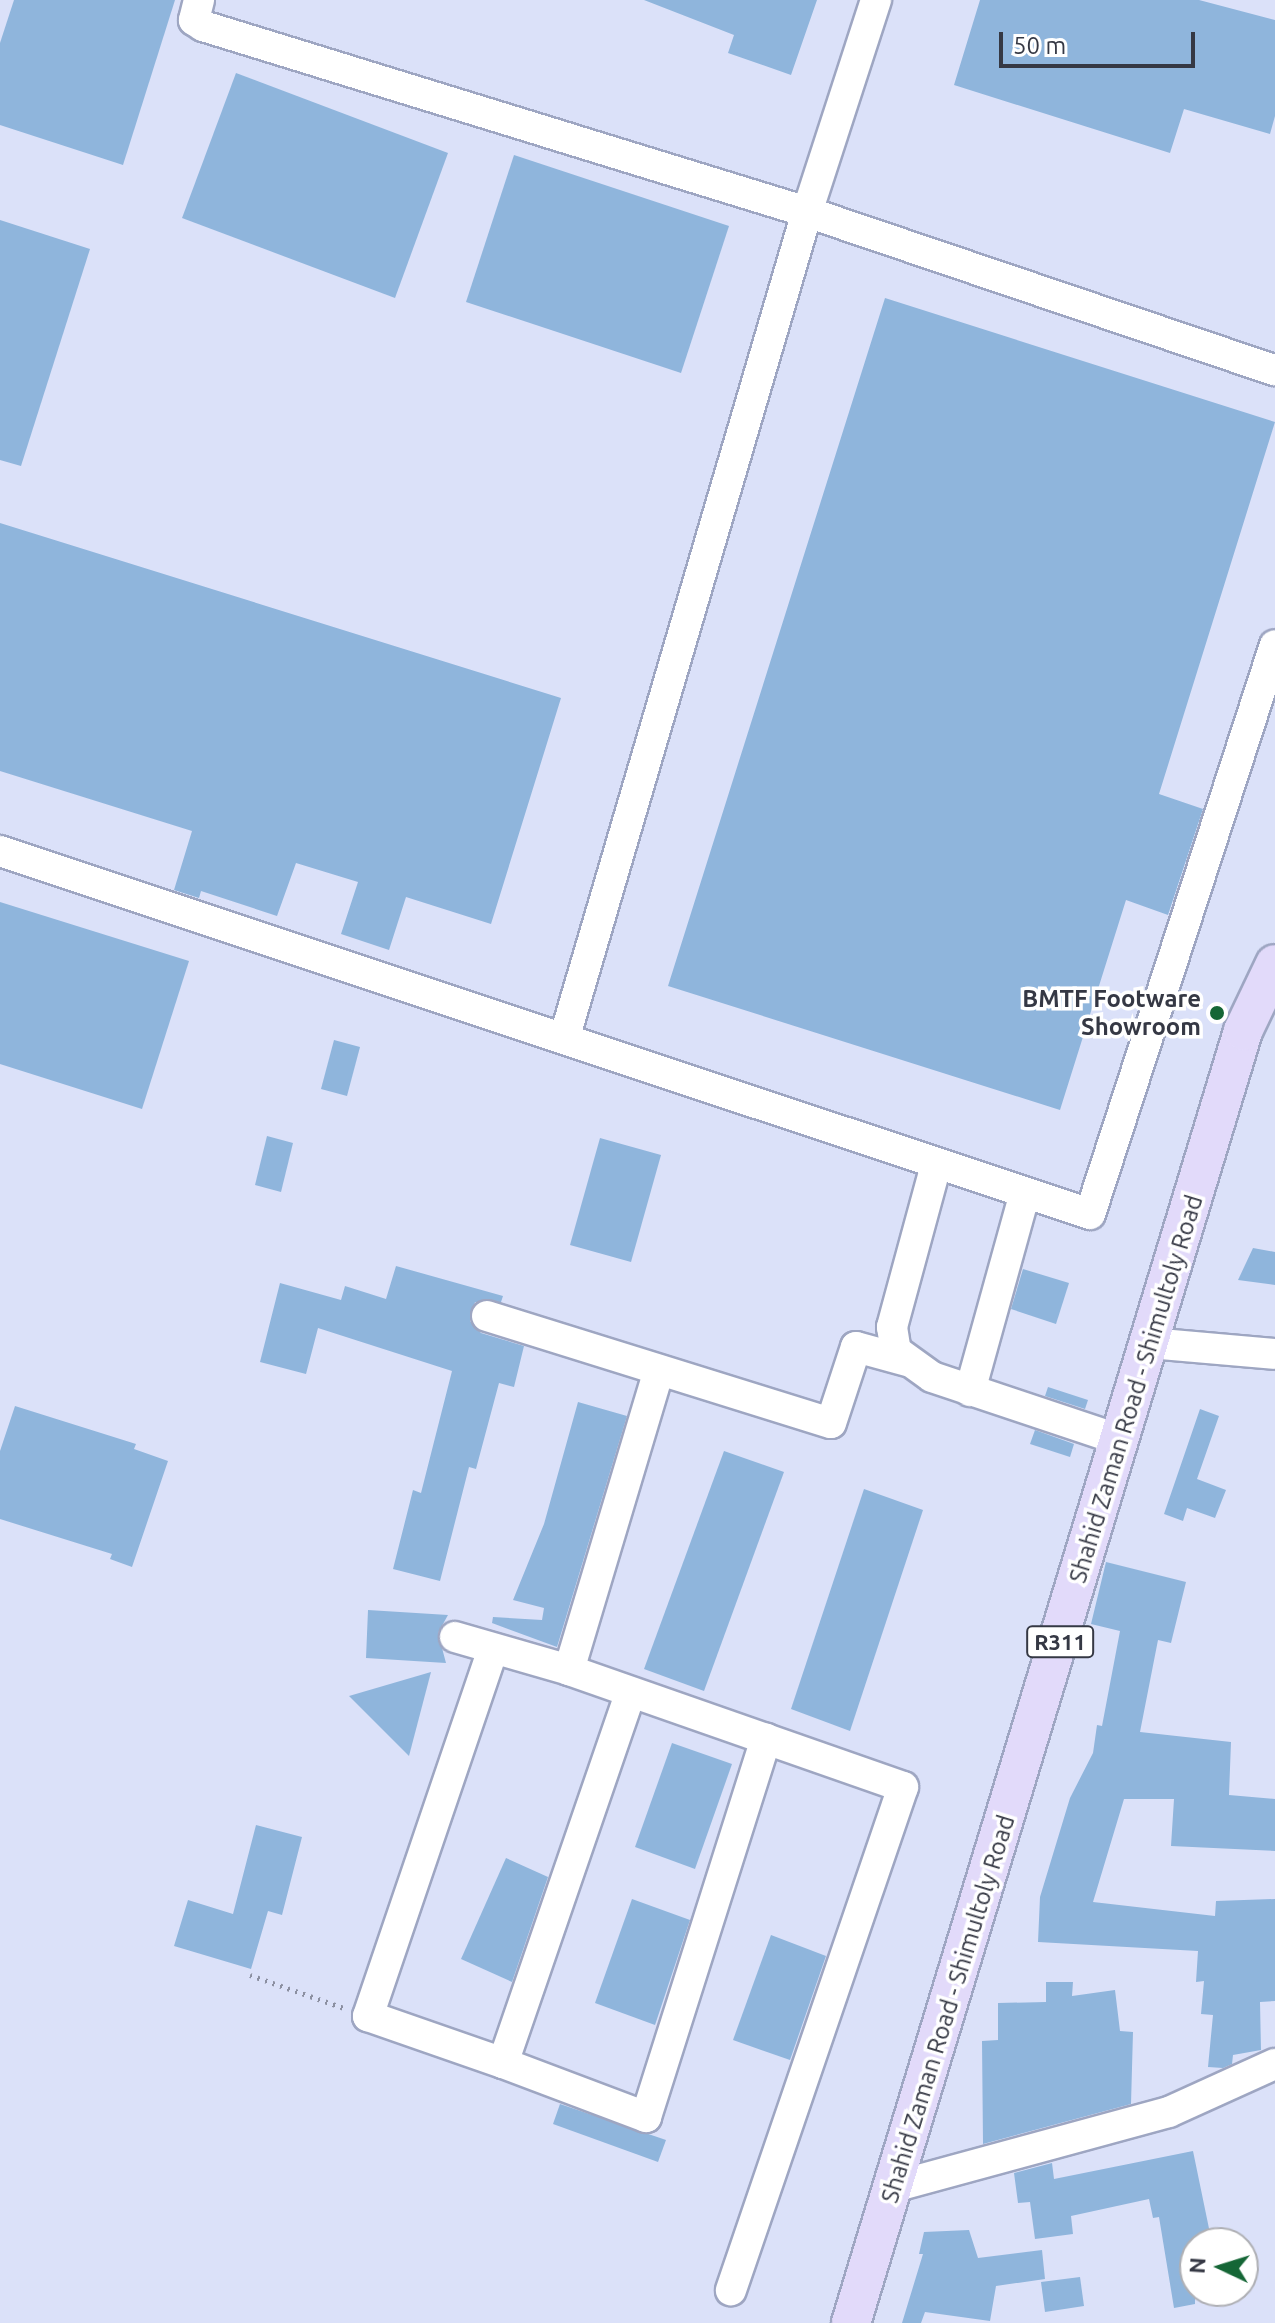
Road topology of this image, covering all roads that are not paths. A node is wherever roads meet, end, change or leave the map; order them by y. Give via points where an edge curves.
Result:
1 (199, 0) edge
2 (876, 0) edge
3 (807, 212) junction
4 (1275, 370) edge
5 (1275, 645) edge
6 (0, 851) edge
7 (1275, 964) edge
8 (564, 1039) junction
9 (936, 1165) junction
10 (1025, 1193) junction
11 (487, 1316) dead end
12 (1150, 1343) junction
13 (1275, 1354) edge
14 (907, 1361) junction
15 (659, 1370) junction
16 (970, 1391) junction
17 (1120, 1440) junction
18 (455, 1637) dead end
19 (493, 1649) junction
20 (569, 1670) junction
21 (631, 1692) junction
22 (766, 1739) junction
23 (503, 2063) junction
24 (1275, 2064) edge
25 (893, 2187) junction
26 (731, 2290) dead end
27 (851, 2323) edge

1 - 3 street via 194,20 203,26
2 - 3 street
3 - 4 street
3 - 8 street
5 - 10 street via 1090,1214
6 - 8 street
7 - 12 main road, Shahid Zaman Road - Shimultoly Road / R311 via 1243,1031
8 - 9 street
9 - 10 street
9 - 14 street via 892,1327 896,1351
10 - 16 street
11 - 15 street
12 - 13 street
12 - 17 main road, Shahid Zaman Road - Shimultoly Road / R311
14 - 15 street via 856,1347 831,1423
14 - 16 street
15 - 20 street
16 - 17 street
17 - 25 main road, Shahid Zaman Road - Shimultoly Road / R311
18 - 19 street
19 - 20 street
19 - 23 street via 368,2016
20 - 21 street
21 - 22 street
21 - 23 street
22 - 23 street via 646,2117
22 - 26 street via 903,1787
24 - 25 street via 1169,2112
25 - 27 main road, Shahid Zaman Road - Shimultoly Road / R311

